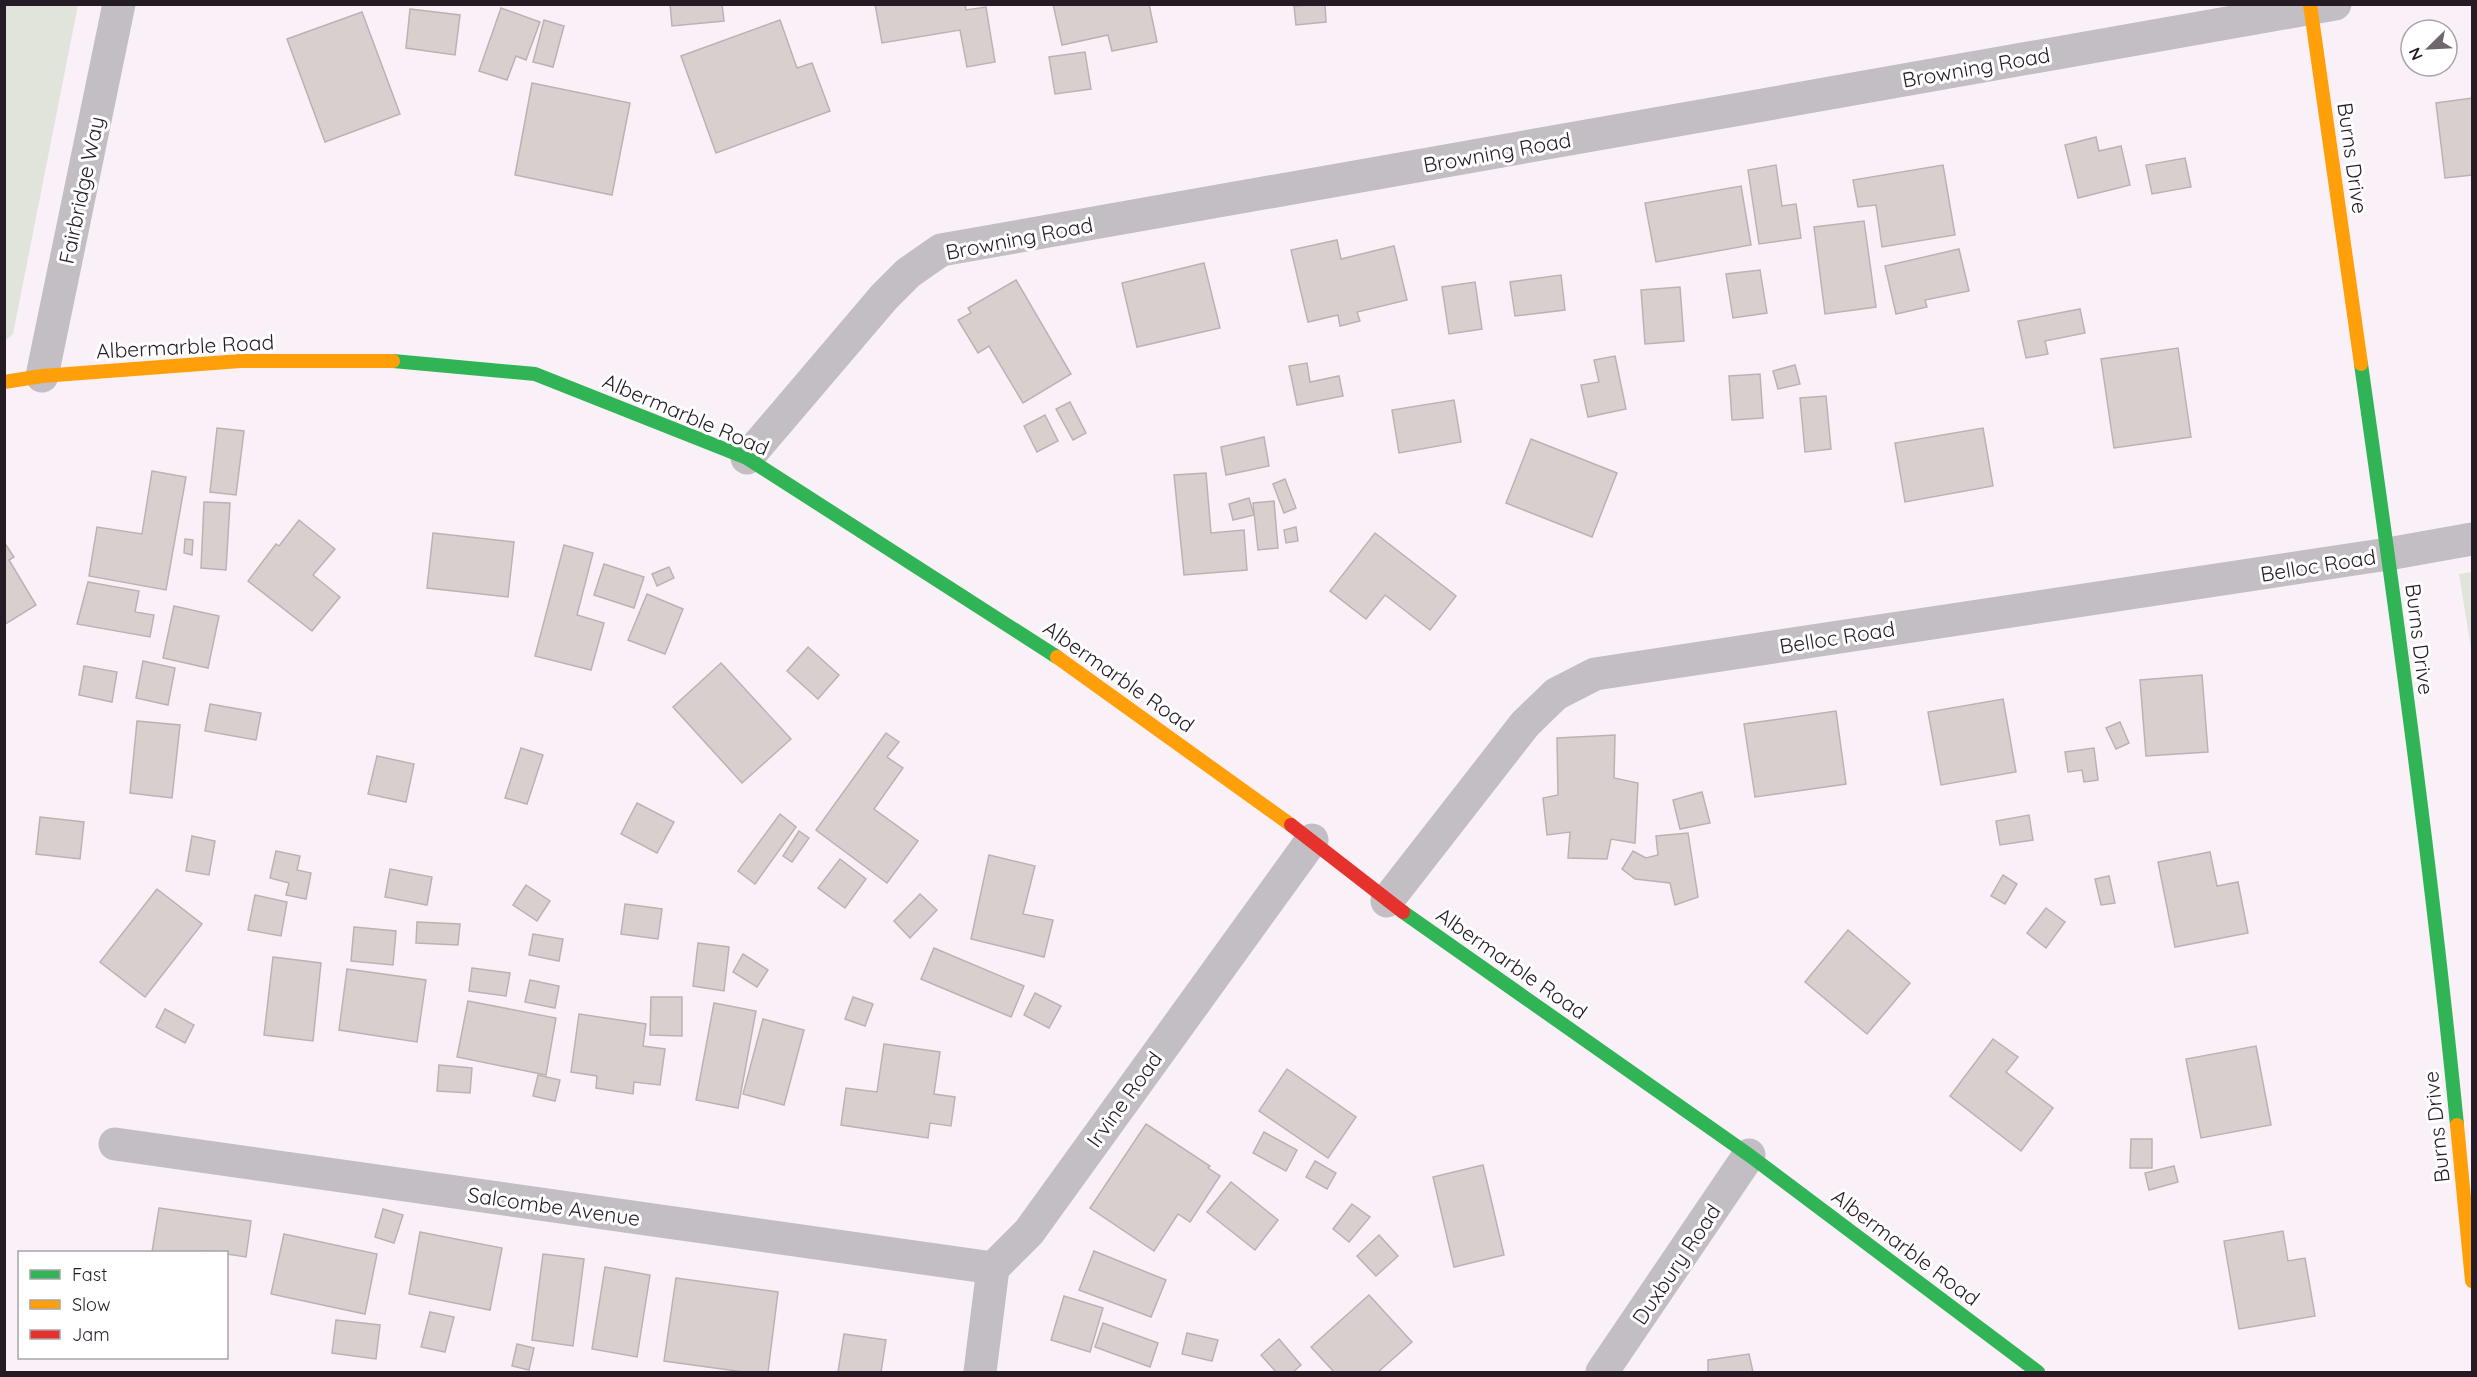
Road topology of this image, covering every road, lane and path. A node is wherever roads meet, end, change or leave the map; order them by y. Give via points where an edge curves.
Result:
1 (119, 4) edge
2 (2319, 6) edge
3 (42, 376) junction
4 (4, 382) edge
5 (747, 458) junction
6 (2472, 539) edge
7 (2388, 554) junction
8 (1311, 840) junction
9 (1387, 901) junction
10 (2444, 994) junction
11 (2463, 1032) dead end
12 (115, 1144) dead end
13 (1749, 1155) junction
14 (993, 1268) junction
15 (2472, 1281) edge
16 (980, 1372) edge
17 (1602, 1372) edge
18 (2038, 1372) edge

1 - 3 street, Fairbridge Way
2 - 5 street, Browning Road via 940,250 884,297
2 - 7 street, Burns Drive
3 - 4 street, Albermarble Road
3 - 5 street, Albermarble Road via 240,361 357,360 535,374
5 - 8 street, Albermarble Road via 1079,671
6 - 7 street, Belloc Road
7 - 9 street, Belloc Road via 1595,674 1556,694 1525,724
7 - 10 street, Burns Drive
8 - 9 street, Albermarble Road
8 - 14 street, Irvine Road via 1029,1232
9 - 13 street, Albermarble Road
10 - 11 street
10 - 15 street, Burns Drive
12 - 14 street, Salcombe Avenue
13 - 17 street, Duxbury Road
13 - 18 street, Albermarble Road
14 - 16 street

